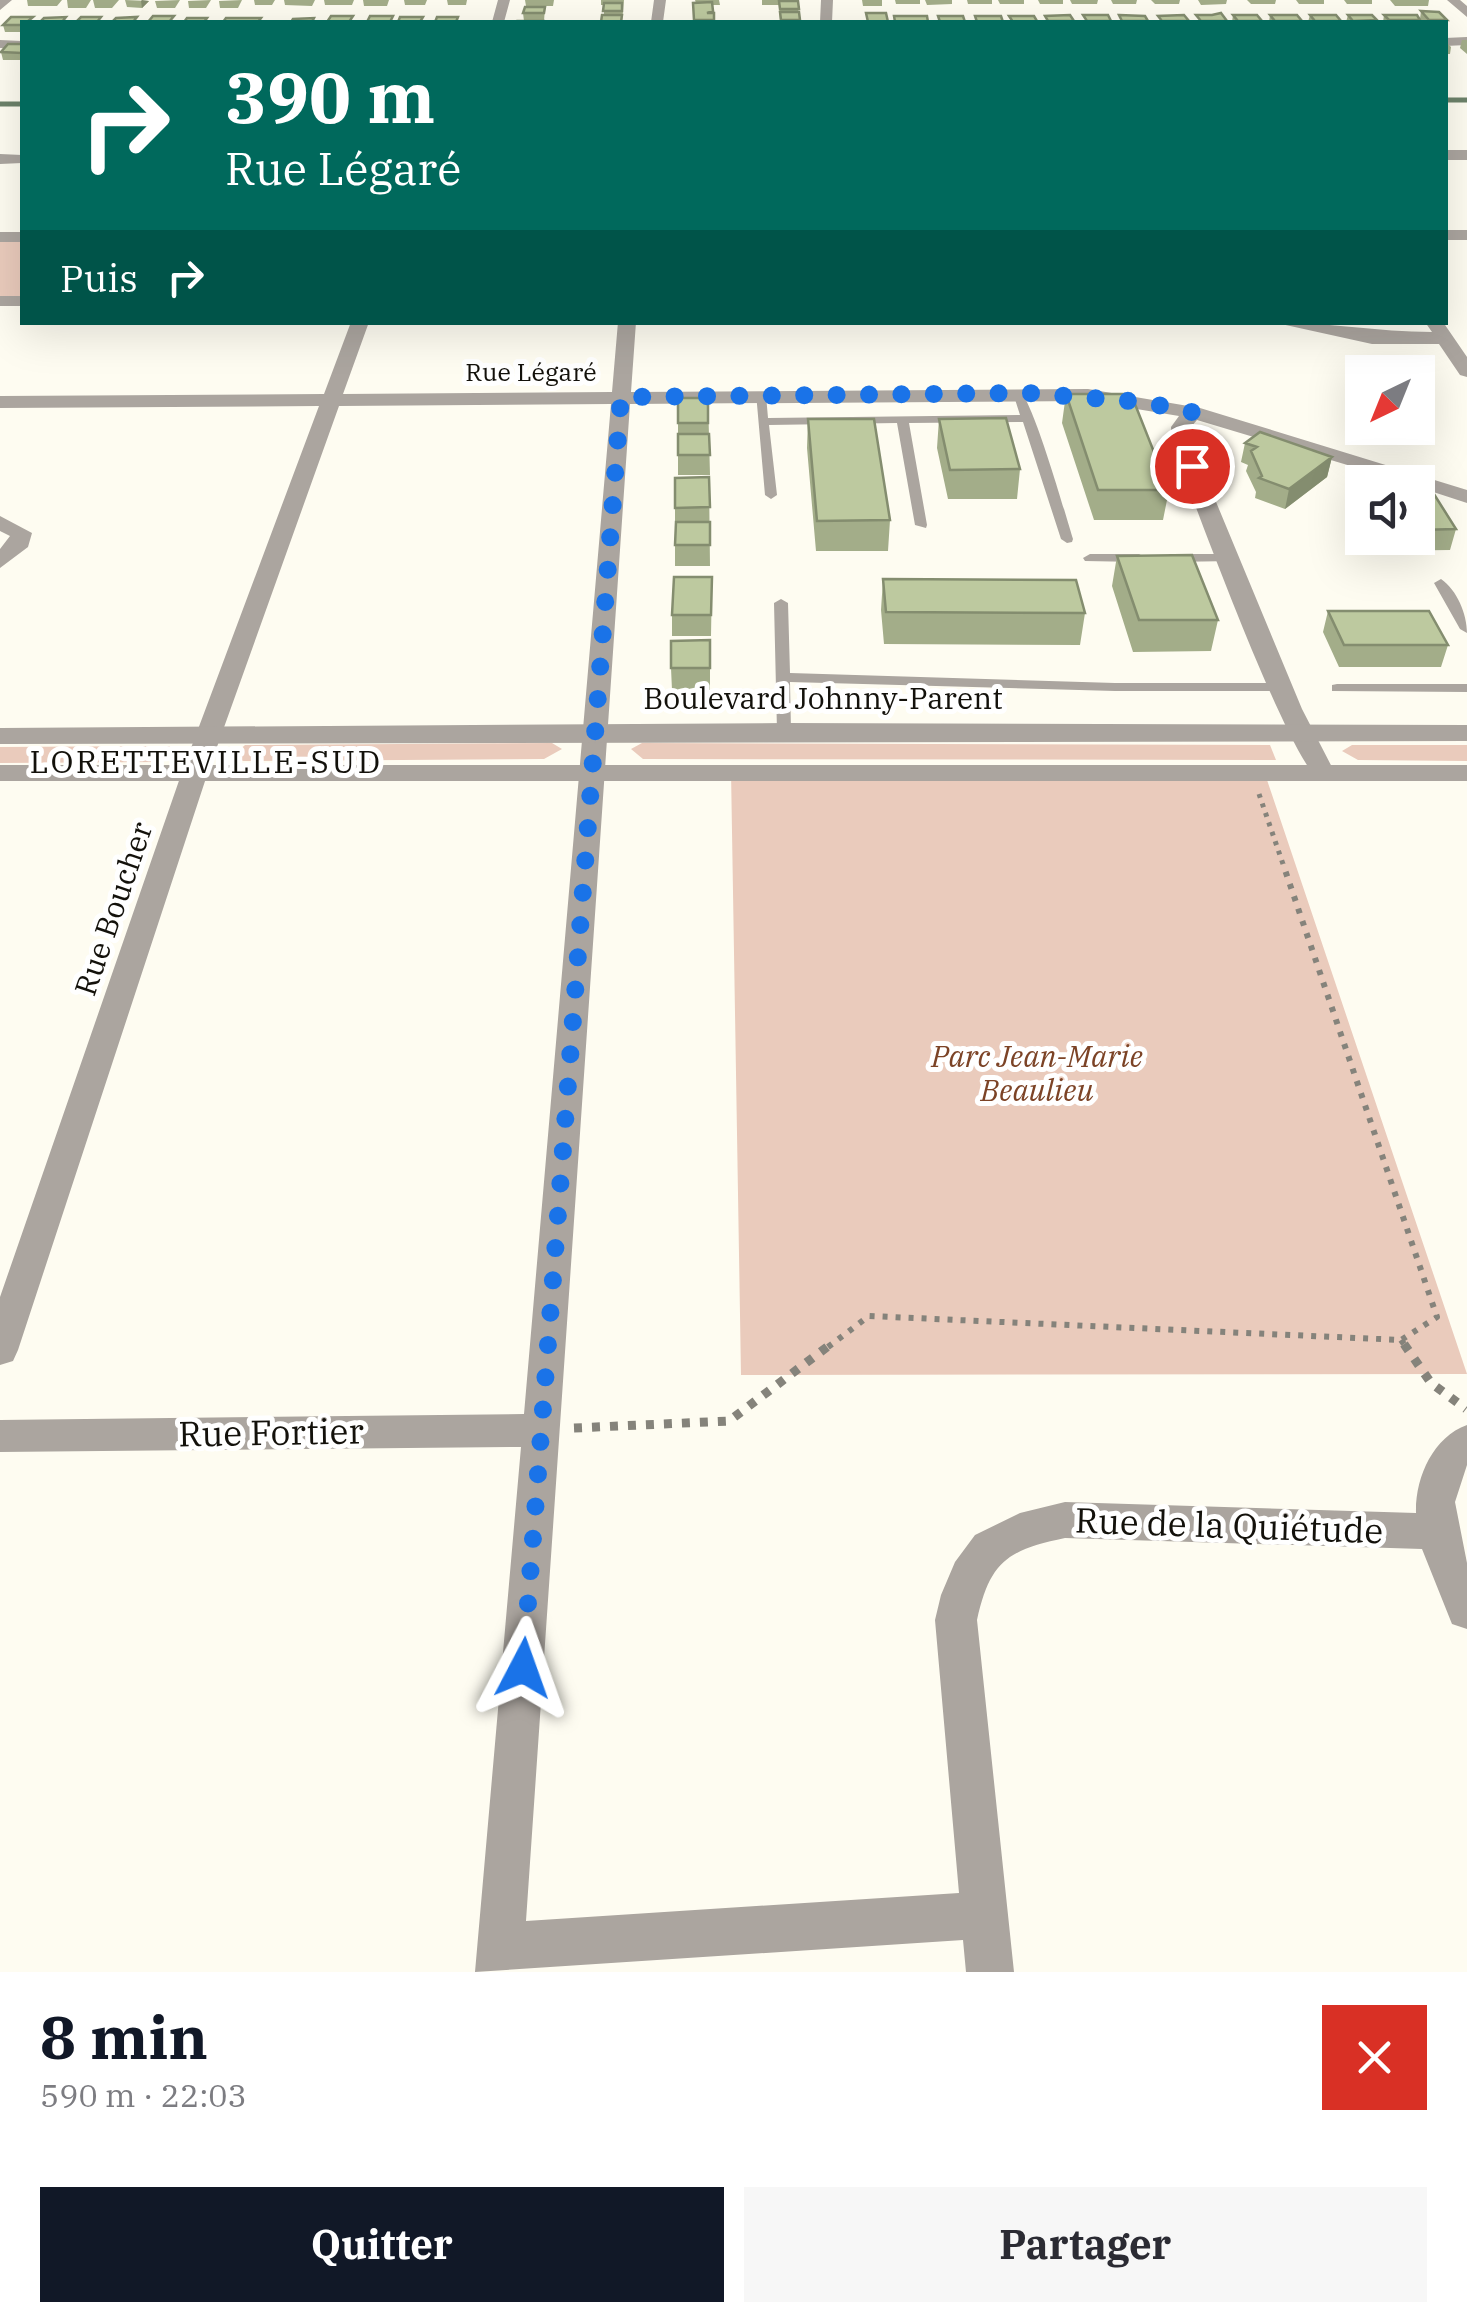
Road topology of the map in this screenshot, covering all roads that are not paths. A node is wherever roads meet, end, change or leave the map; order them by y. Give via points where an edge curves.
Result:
1 (6, 0) edge
2 (1452, 0) edge
3 (0, 6) edge
4 (1467, 13) edge
5 (359, 325) edge
6 (627, 325) edge
7 (1297, 325) edge
8 (1439, 330) edge
9 (1467, 371) edge
10 (1019, 393) junction
11 (885, 394) junction
12 (760, 395) junction
13 (621, 397) junction
14 (333, 399) junction
15 (0, 402) edge
16 (1192, 412) junction
17 (1028, 418) junction
18 (896, 419) junction
19 (764, 422) junction
20 (771, 495) dead end
21 (1467, 497) edge
22 (0, 524) edge
23 (921, 525) dead end
24 (1067, 539) dead end
25 (1090, 558) dead end
26 (1229, 558) junction
27 (0, 561) edge
28 (1441, 583) dead end
29 (780, 604) dead end
30 (1466, 624) edge
31 (781, 677) junction
32 (1282, 687) junction
33 (1337, 688) dead end
34 (1467, 688) edge
35 (784, 730) junction
36 (596, 732) junction
37 (1302, 732) junction
38 (1467, 733) edge
39 (209, 735) junction
40 (0, 736) edge
41 (595, 770) junction
42 (195, 772) junction
43 (0, 773) edge
44 (1322, 773) junction
45 (1467, 774) edge
46 (0, 1350) edge
47 (542, 1430) junction
48 (0, 1436) edge
49 (1467, 1441) edge
50 (1435, 1532) junction
51 (1467, 1610) edge
52 (985, 1915) junction
53 (500, 1959) edge
54 (990, 1972) edge

1 - 3 street
2 - 4 street
5 - 14 street, Rue Boucher
6 - 13 street
7 - 8 street via 1372,338
8 - 9 street
10 - 11 street, Rue Légaré
10 - 16 street, Rue Légaré
10 - 17 lane
11 - 12 street, Rue Légaré
11 - 18 lane
12 - 13 street, Rue Légaré
12 - 19 lane
13 - 14 street, Rue Légaré
13 - 36 street
14 - 15 street, Rue Légaré
14 - 39 street, Rue Boucher
16 - 21 street, Rue Légaré via 1297,439
16 - 26 street via 1181,428 1182,444
17 - 18 lane
17 - 24 lane
18 - 19 lane
18 - 23 lane
19 - 20 lane
22 - 27 street via 20,533 20,542
25 - 26 lane
26 - 32 street
28 - 30 lane
29 - 31 lane
31 - 32 lane
31 - 35 lane
32 - 37 street
33 - 34 lane
35 - 36 street, Boulevard Johnny-Parent
35 - 37 street, Boulevard Johnny-Parent
36 - 39 street, Boulevard Johnny-Parent
36 - 41 street
37 - 38 street, Boulevard Johnny-Parent
37 - 44 street
39 - 40 street, Boulevard Johnny-Parent
39 - 42 street, Rue Boucher
41 - 42 street
41 - 44 street
41 - 47 street
42 - 43 street
42 - 46 street, Rue Boucher
44 - 45 street
47 - 48 street, Rue Fortier
47 - 53 street
49 - 50 street via 1443,1471
50 - 51 street
50 - 52 street, Rue de la Quiétude via 1065,1520 1015,1530 982,1550 964,1581 956,1620
52 - 53 street
52 - 54 street, Rue de la Quiétude

